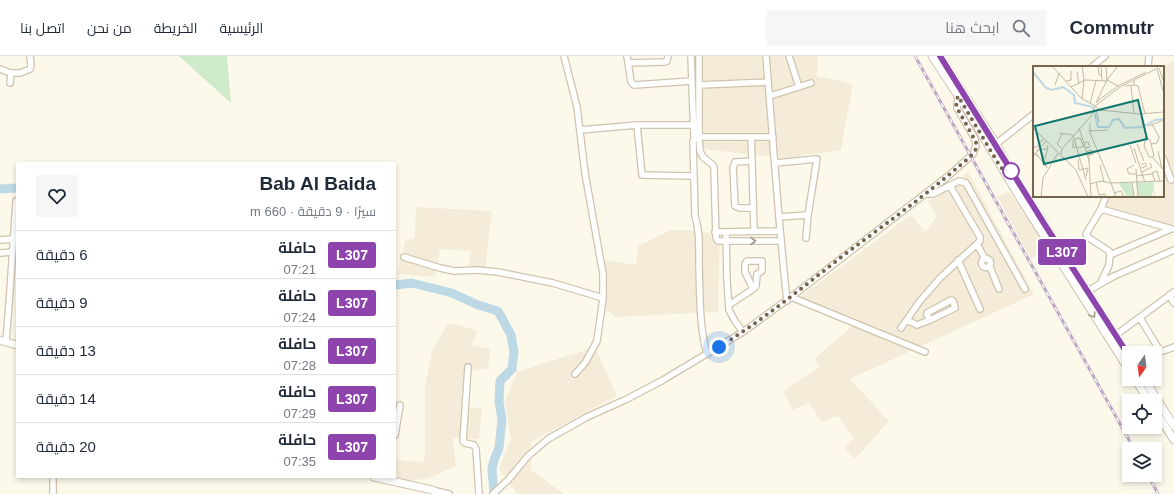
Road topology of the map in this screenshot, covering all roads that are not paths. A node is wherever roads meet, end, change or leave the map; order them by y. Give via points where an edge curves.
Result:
1 (30, 56) edge
2 (564, 56) edge
3 (627, 56) edge
4 (668, 56) edge
5 (691, 56) edge
6 (699, 56) edge
7 (766, 56) edge
8 (789, 56) edge
9 (932, 56) edge
10 (940, 56) edge
11 (1105, 56) edge
12 (628, 63) junction
13 (1093, 66) edge
14 (0, 69) edge
15 (11, 73) junction
16 (692, 81) junction
17 (768, 82) junction
18 (10, 83) dead end
19 (810, 83) dead end
20 (699, 85) junction
21 (799, 87) junction
22 (770, 96) junction
23 (958, 96) junction
24 (1033, 115) edge
25 (695, 121) junction
26 (637, 125) junction
27 (580, 130) junction
28 (751, 137) junction
29 (773, 137) junction
30 (696, 138) junction
31 (996, 144) junction
32 (1164, 160) edge
33 (752, 161) junction
34 (775, 163) junction
35 (693, 176) junction
36 (1172, 180) edge
37 (950, 186) junction
38 (926, 194) junction
39 (1106, 197) edge
40 (16, 201) edge
41 (753, 208) junction
42 (1101, 208) junction
43 (808, 215) junction
44 (779, 217) junction
45 (1173, 228) edge
46 (754, 231) junction
47 (780, 231) junction
48 (715, 232) junction
49 (726, 232) junction
50 (806, 238) dead end
51 (13, 239) junction
52 (0, 240) edge
53 (726, 241) junction
54 (780, 241) junction
55 (977, 244) junction
56 (1174, 250) edge
57 (12, 252) junction
58 (0, 253) edge
59 (1110, 255) junction
60 (404, 257) dead end
61 (958, 260) junction
62 (1101, 282) junction
63 (753, 289) junction
64 (999, 289) dead end
65 (1025, 289) dead end
66 (1087, 290) junction
67 (1172, 293) edge
68 (1081, 295) junction
69 (603, 298) junction
70 (789, 299) junction
71 (1174, 302) edge
72 (729, 304) junction
73 (980, 309) dead end
74 (1140, 318) junction
75 (907, 320) junction
76 (930, 320) junction
77 (901, 328) dead end
78 (743, 332) junction
79 (1116, 335) junction
80 (3, 341) edge
81 (16, 345) edge
82 (1123, 346) edge
83 (1154, 346) edge
84 (1174, 347) edge
85 (925, 352) dead end
86 (1162, 352) edge
87 (707, 354) junction
88 (1122, 359) edge
89 (468, 367) dead end
90 (575, 374) dead end
91 (1148, 386) edge
92 (400, 404) dead end
93 (1162, 421) edge
94 (1174, 426) edge
95 (396, 429) edge
96 (1174, 440) edge
97 (53, 478) edge
98 (388, 479) edge
99 (432, 490) junction
100 (53, 494) edge
101 (440, 494) edge
102 (449, 494) edge
103 (479, 494) edge
104 (493, 494) edge

1 - 15 street via 30,69
2 - 27 street
3 - 12 street
4 - 12 street via 665,62
5 - 16 street
6 - 20 street
7 - 17 street
8 - 21 street
9 - 23 street
10 - 31 street
11 - 13 street
12 - 16 street via 631,82 634,85
14 - 15 street
15 - 18 street
16 - 25 street
17 - 20 street
17 - 22 street
19 - 21 street
20 - 25 street
21 - 22 street
22 - 29 street
23 - 38 street via 957,108 975,140 976,149
23 - 68 street
24 - 31 street
25 - 26 street
25 - 30 street
26 - 27 street
26 - 35 street via 642,175
27 - 69 street via 603,274
28 - 29 street
28 - 30 street
28 - 33 street
29 - 34 street
30 - 35 street
30 - 48 street via 701,154 714,168
31 - 66 street via 1028,200
32 - 36 street
33 - 41 street
33 - 41 street via 735,162 733,168 735,206
34 - 43 street via 817,159
34 - 44 street
35 - 87 street via 699,241 702,328
37 - 38 street via 934,194
37 - 55 street via 980,236
37 - 65 street via 959,181 966,183
38 - 70 street
39 - 42 street
40 - 51 street
41 - 46 street
42 - 45 street
42 - 59 street via 1086,234 1109,251
43 - 44 street
43 - 50 street
44 - 47 street
45 - 59 street
46 - 47 street
46 - 49 street
47 - 54 street
48 - 49 street
48 - 53 street via 717,240
49 - 53 street
51 - 52 street
51 - 57 street
53 -> 54 street
53 - 72 street
54 - 70 street
55 - 61 street
55 - 64 street via 985,259 982,262 984,267 990,267
56 - 62 street
57 - 58 street
57 - 80 street via 11,284
59 - 62 street via 1109,265
60 - 69 street via 454,271 498,272 553,283
61 - 73 street
61 - 75 street via 932,287
62 - 66 street
63 - 63 street via 744,264 747,261 762,261 762,271 758,274
63 - 72 street
66 - 68 street
66 - 79 street
67 - 71 street
67 - 74 street
68 -> 88 street
69 - 90 street via 597,341 585,363
70 - 78 street
70 - 85 street
72 - 78 street via 731,315
74 - 79 street
74 - 83 street
75 - 76 street via 917,325
75 - 77 street
76 - 76 street via 955,308 952,300 928,312
78 - 87 street
79 - 82 street
80 - 81 street
84 - 86 street
87 - 104 street via 663,380 548,439 528,456
89 - 103 street via 462,441 476,449
91 - 94 street
92 - 95 street
93 - 96 street
97 - 100 street
98 - 99 street
99 - 101 street
99 - 102 street

